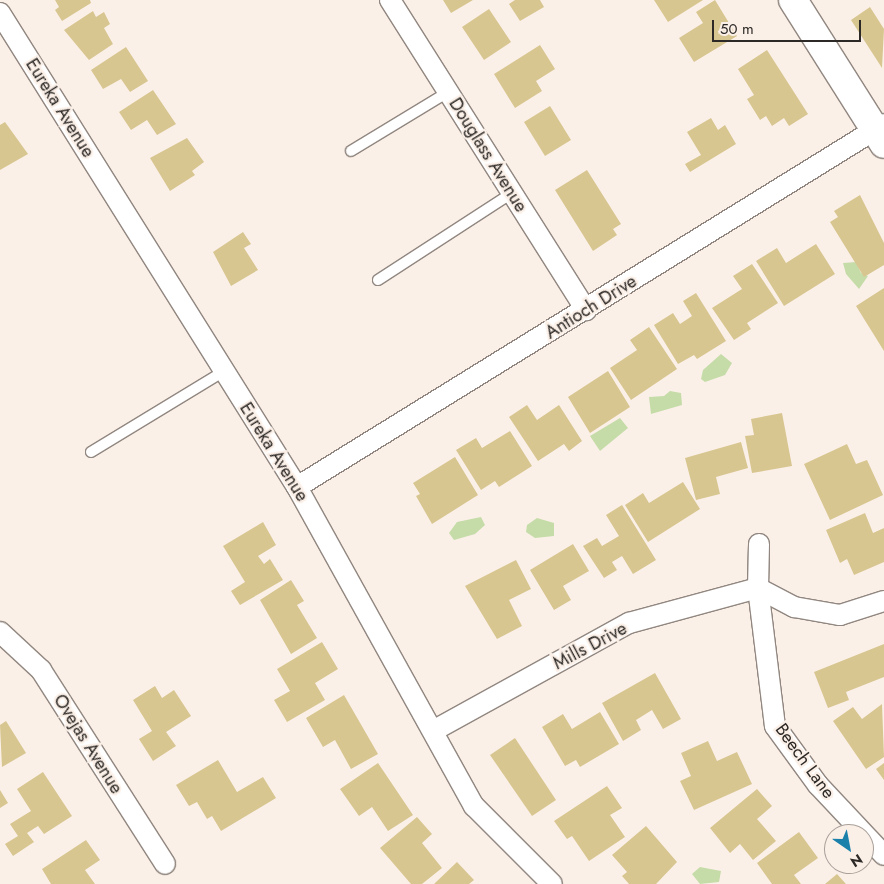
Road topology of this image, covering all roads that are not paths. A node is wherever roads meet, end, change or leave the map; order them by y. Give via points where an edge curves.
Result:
1 (390, 0) edge
2 (793, 0) edge
3 (0, 13) edge
4 (448, 92) junction
5 (881, 133) edge
6 (351, 151) dead end
7 (512, 193) junction
8 (378, 280) dead end
9 (586, 310) junction
10 (224, 371) junction
11 (91, 452) dead end
12 (297, 487) junction
13 (759, 544) dead end
14 (758, 588) junction
15 (884, 600) edge
16 (0, 632) edge
17 (434, 731) junction
18 (884, 855) edge
19 (165, 864) dead end
20 (552, 884) edge

1 - 4 street, Douglass Avenue
2 - 5 street
3 - 10 street, Eureka Avenue
4 - 6 lane
4 - 7 street, Douglass Avenue
5 - 9 street, Antioch Drive
7 - 8 lane
7 - 9 street, Douglass Avenue
9 - 12 street, Antioch Drive
10 - 11 lane
10 - 12 street, Eureka Avenue
12 - 17 street, Eureka Avenue
13 - 14 street
14 - 15 street via 794,608 840,615
14 - 17 street, Mills Drive via 629,623
14 - 18 street, Beech Lane via 775,726 818,785
16 - 19 street, Ovejas Avenue via 41,670
17 - 20 street, Eureka Avenue via 474,806

